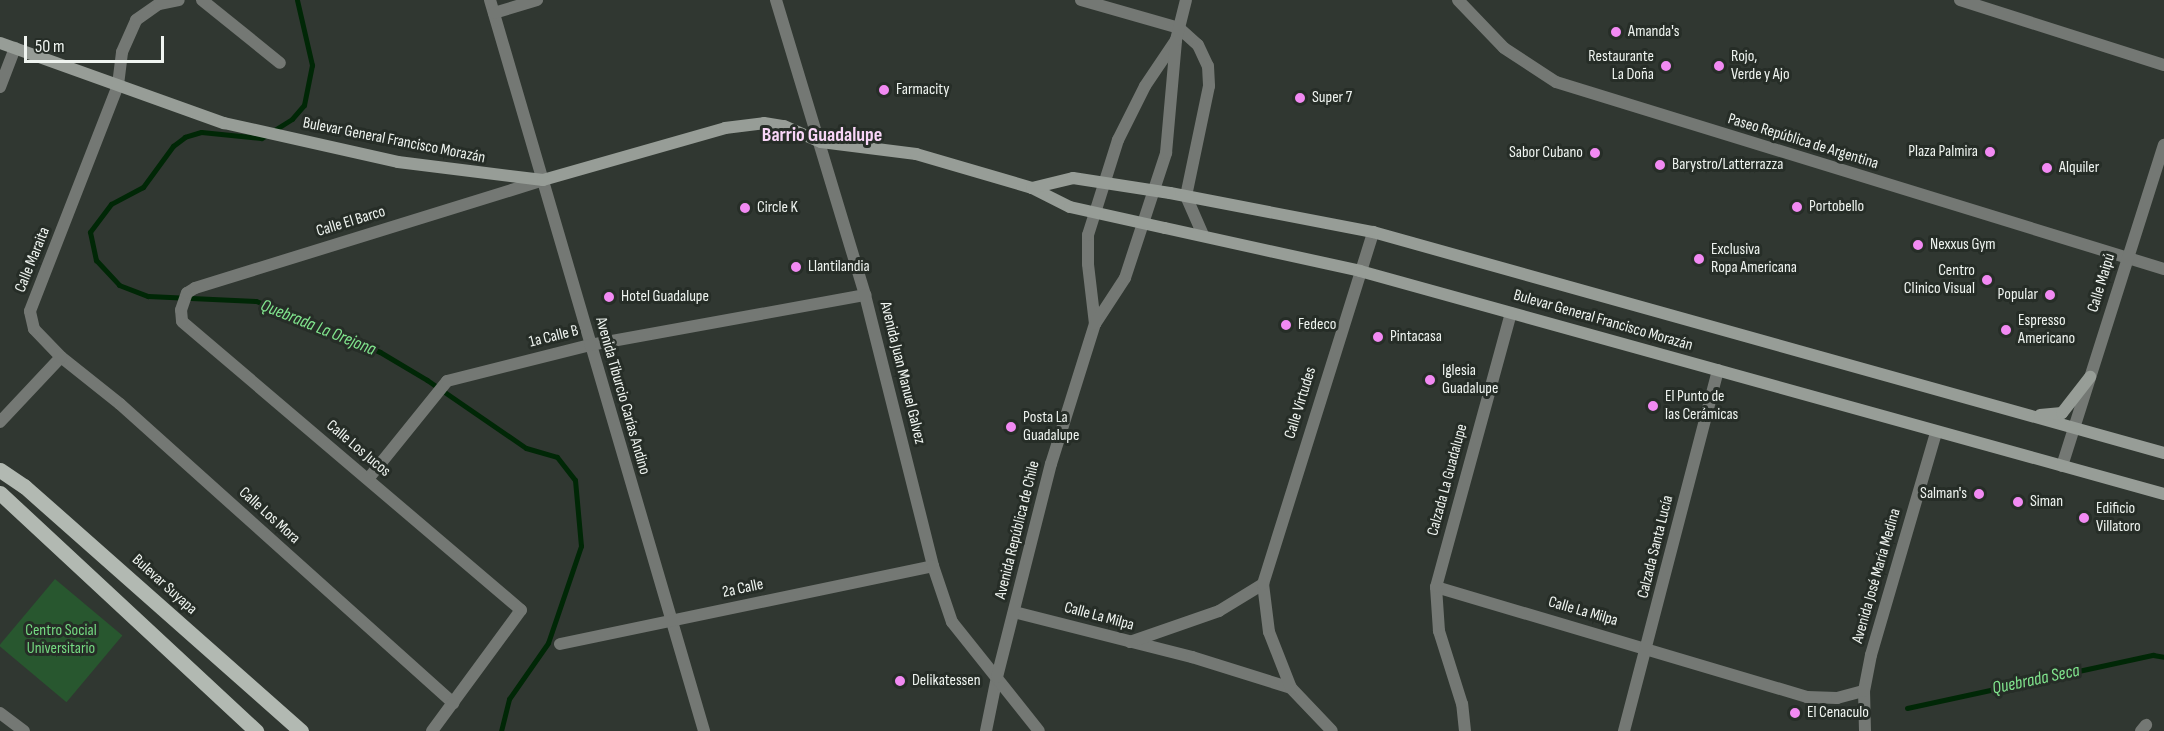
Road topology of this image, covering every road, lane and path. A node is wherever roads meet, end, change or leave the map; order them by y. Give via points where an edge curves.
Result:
1 (179, 0) edge
2 (202, 0) edge
3 (490, 0) edge
4 (537, 0) edge
5 (776, 0) edge
6 (1081, 0) edge
7 (1186, 0) edge
8 (1458, 0) edge
9 (1960, 0) edge
10 (494, 13) junction
11 (1177, 34) junction
12 (0, 43) edge
13 (15, 48) junction
14 (280, 63) dead end
15 (2164, 65) edge
16 (118, 85) junction
17 (0, 87) edge
18 (821, 142) junction
19 (2164, 145) edge
20 (543, 180) junction
21 (1032, 188) junction
22 (1186, 196) junction
23 (1373, 232) junction
24 (1203, 235) junction
25 (2127, 257) junction
26 (2164, 269) edge
27 (1360, 271) junction
28 (865, 295) junction
29 (181, 310) joint
30 (1511, 313) junction
31 (1095, 324) junction
32 (591, 345) junction
33 (61, 357) junction
34 (1718, 370) junction
35 (2090, 377) junction
36 (2033, 416) junction
37 (0, 422) edge
38 (2075, 428) junction
39 (1936, 432) junction
40 (2164, 453) edge
41 (2062, 466) junction
42 (0, 470) edge
43 (368, 479) junction
44 (0, 493) edge
45 (2164, 494) edge
46 (933, 566) junction
47 (1263, 584) junction
48 (1436, 587) junction
49 (1014, 612) junction
50 (671, 621) junction
51 (1129, 642) junction
52 (560, 644) dead end
53 (1647, 648) junction
54 (997, 677) junction
55 (1291, 688) junction
56 (1864, 691) junction
57 (453, 704) junction
58 (0, 713) edge
59 (24, 731) edge
60 (256, 731) edge
61 (301, 731) edge
62 (432, 731) edge
63 (704, 731) edge
64 (986, 731) edge
65 (1039, 731) edge
66 (1332, 731) edge
67 (1465, 731) edge
68 (1624, 731) edge
69 (1865, 731) edge

1 - 16 street, Calle Maraita via 159,4 136,21 122,52
2 - 14 street
3 - 10 street, Avenida Tiburcio Carías Andino
4 - 10 street
5 - 18 street, Avenida Juan Manuel Galvez
6 - 11 street
7 - 11 street, Avenida República de Chile
8 - 25 street, Paseo República de Argentina via 1504,48 1556,82
9 - 15 street
10 - 20 street, Avenida Tiburcio Carías Andino
11 - 22 street via 1198,45 1208,76
11 - 31 street, Avenida República de Chile via 1167,153 1125,278
11 - 31 street, Avenida República de Chile via 1118,140 1089,235
12 - 13 main road, Bulevar General Francisco Morazán
13 - 16 main road, Bulevar General Francisco Morazán
13 - 17 street
16 - 20 main road, Bulevar General Francisco Morazán via 224,123 312,143 398,162
16 - 33 street, Calle Maraita via 30,311 34,329
18 - 20 main road, Bulevar General Francisco Morazán via 784,126 764,123 725,128
18 - 21 main road, Bulevar General Francisco Morazán via 898,150
18 - 28 street, Avenida Juan Manuel Galvez
19 - 25 street, Calle Maipú
20 - 29 street, Calle El Barco via 187,293
20 - 32 street, Avenida Tiburcio Carías Andino
21 - 22 main road, Bulevar General Francisco Morazán, bridge via 1073,178
21 - 24 main road, Bulevar General Francisco Morazán, bridge via 1070,207
22 - 23 main road, Bulevar General Francisco Morazán
22 - 24 street
23 - 27 street, Calle Virtudes
23 - 36 main road, Bulevar General Francisco Morazán
24 - 27 main road, Bulevar General Francisco Morazán
25 - 26 street, Paseo República de Argentina
25 - 35 street, Calle Maipú
27 - 30 main road, Bulevar General Francisco Morazán
27 - 47 street, Calle Virtudes
28 - 32 street, 1a Calle B
28 - 46 street, Avenida Juan Manuel Galvez
29 - 43 street, Calle Los Jucos via 182,321
30 - 34 main road, Bulevar General Francisco Morazán
30 - 48 street, Calzada La Guadalupe
31 - 49 street, Avenida República de Chile via 1052,464
32 - 43 street, 1a Calle B via 447,381
32 - 50 street, Avenida Tiburcio Carías Andino
33 - 37 street
33 - 57 street, Calle Los Mora via 120,404
34 - 39 main road, Bulevar General Francisco Morazán
34 - 53 street, Calzada Santa Lucía
35 - 36 main road via 2062,413
35 - 38 street, Calle Maipú
36 - 38 main road, Bulevar General Francisco Morazán
38 - 40 main road, Bulevar General Francisco Morazán
38 - 41 street, Calle Maipú
39 - 41 main road, Bulevar General Francisco Morazán
39 - 56 street, Avenida José María Medina
41 - 45 main road, Bulevar General Francisco Morazán
42 - 61 main road, Bulevar Suyapa via 24,486
43 - 57 street, Calle Los Jucos via 521,610
44 - 60 main road
46 - 50 street, 2a Calle
46 - 54 street, Avenida Juan Manuel Galvez via 952,622
47 - 51 street via 1218,611
47 - 55 street, Calle Virtudes via 1269,632
48 - 53 street, Calle La Milpa
48 - 67 street via 1439,631 1462,704
49 - 51 street, Calle La Milpa
49 - 54 street, Avenida República de Chile
50 - 52 street, 2a Calle
50 - 63 street, Avenida Tiburcio Carías Andino
51 - 55 street, Calle La Milpa
53 - 56 street, Calle La Milpa via 1808,697 1837,698
53 - 68 street, Calzada Santa Lucía
54 - 64 street, Avenida República de Chile
54 - 65 street, Avenida Juan Manuel Galvez
55 - 66 street
56 - 69 street, Avenida José María Medina
57 - 62 street
58 - 59 street

